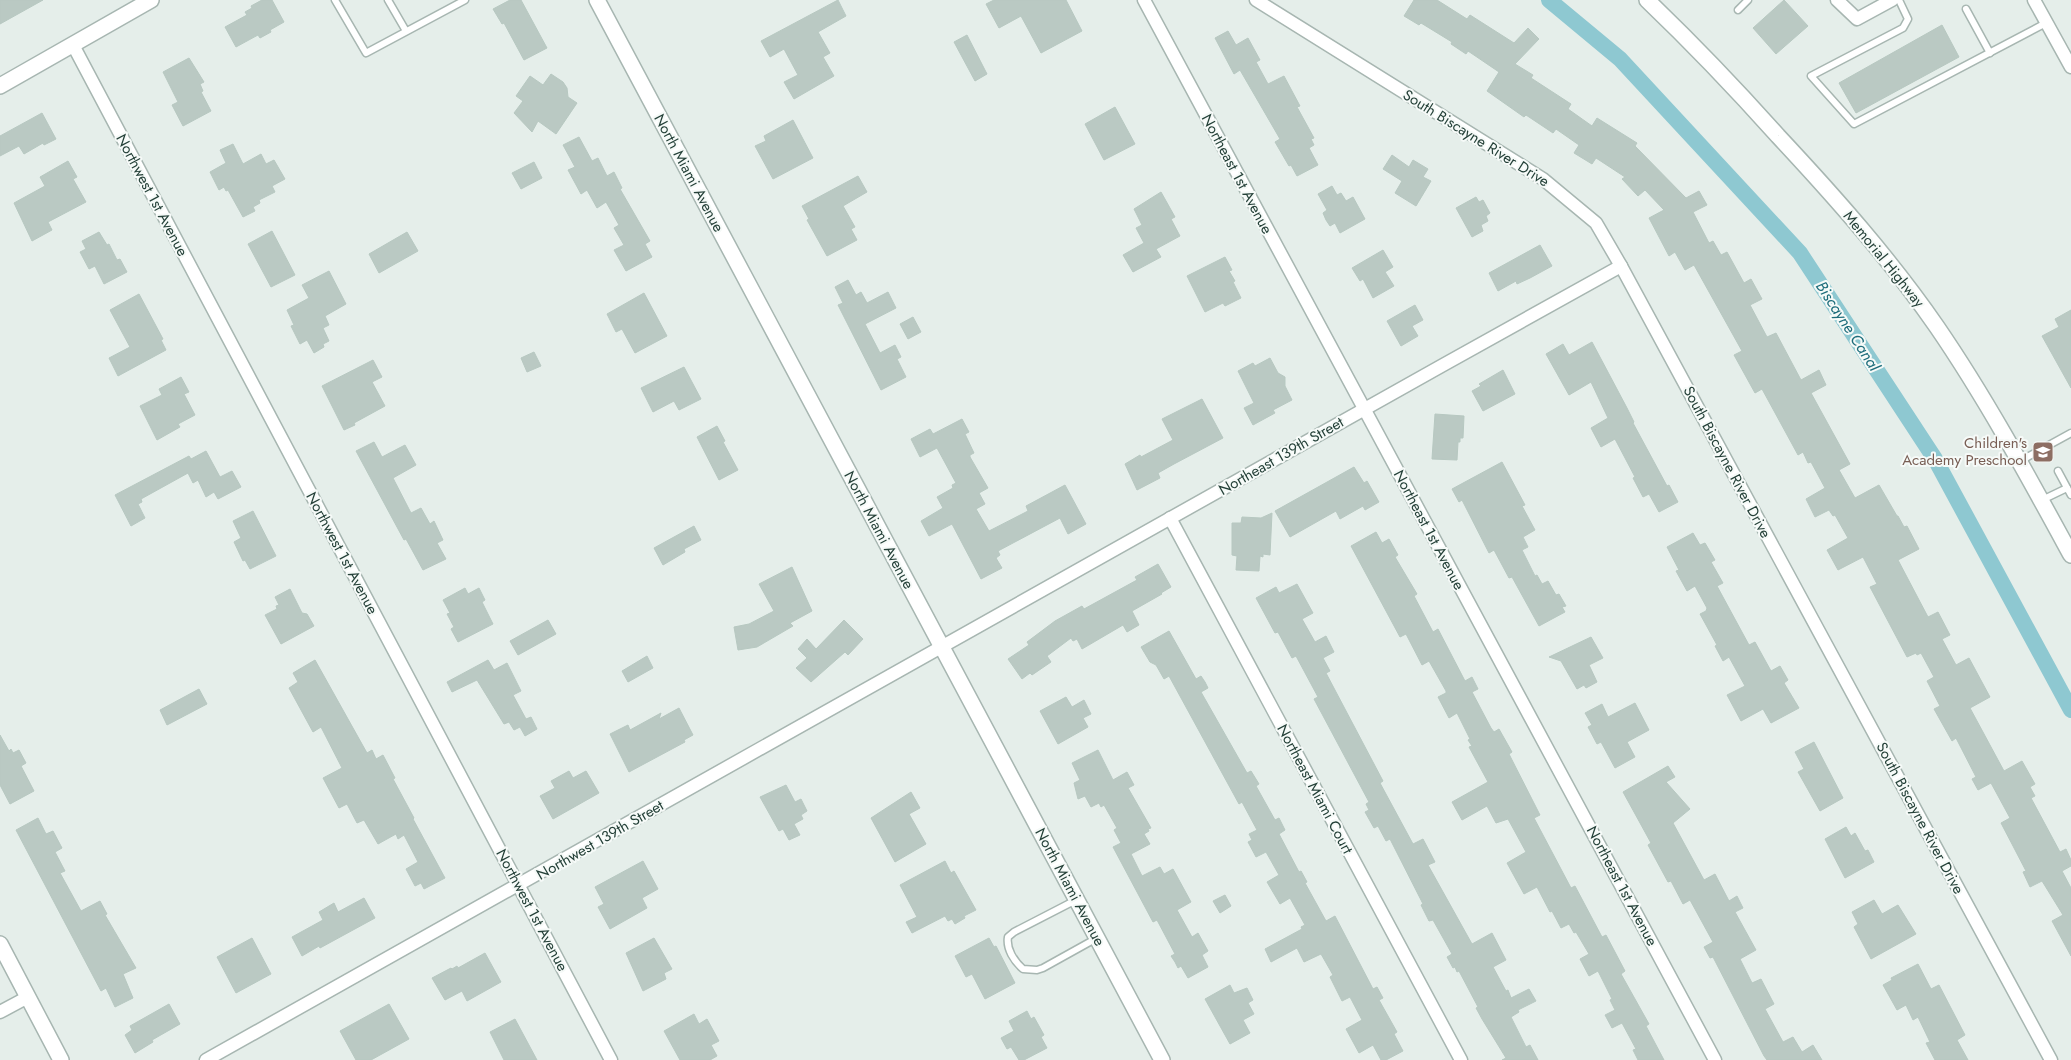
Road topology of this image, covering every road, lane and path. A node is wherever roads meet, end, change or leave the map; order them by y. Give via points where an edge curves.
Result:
1 (151, 0) edge
2 (335, 0) edge
3 (388, 0) edge
4 (465, 0) edge
5 (597, 0) edge
6 (1144, 0) edge
7 (1256, 0) edge
8 (1647, 0) edge
9 (1748, 0) edge
10 (1837, 0) edge
11 (1892, 0) edge
12 (1899, 0) edge
13 (2034, 0) edge
14 (1966, 9) dead end
15 (1738, 10) dead end
16 (2046, 22) junction
17 (406, 31) junction
18 (73, 45) junction
19 (1990, 53) junction
20 (2071, 67) edge
21 (0, 86) edge
22 (1621, 266) junction
23 (1364, 408) junction
24 (2071, 433) edge
25 (2020, 462) junction
26 (2058, 471) dead end
27 (2067, 488) junction
28 (2071, 495) edge
29 (2041, 501) junction
30 (1170, 518) junction
31 (2070, 552) edge
32 (942, 647) junction
33 (519, 886) junction
34 (1077, 900) junction
35 (1097, 938) junction
36 (0, 944) edge
37 (28, 997) junction
38 (0, 1012) edge
39 (61, 1060) edge
40 (206, 1060) edge
41 (611, 1060) edge
42 (1162, 1060) edge
43 (1461, 1060) edge
44 (1715, 1060) edge
45 (2051, 1060) edge

1 - 18 street
2 - 17 lane via 366,53
3 - 17 lane
4 - 17 lane
5 - 32 street, North Miami Avenue
6 - 23 street, Northeast 1st Avenue
7 - 22 street, South Biscayne River Drive via 1543,179 1596,223
8 - 25 street, Memorial Highway via 1700,51 1876,246 1938,328
9 - 15 lane
10 - 11 street via 1857,19
12 - 19 lane via 1908,19 1903,28 1811,76 1854,124
13 - 16 street
14 - 19 lane
16 - 19 lane
16 - 20 street
18 - 21 street
18 - 33 street, Northwest 1st Avenue
22 - 23 street, Northeast 139th Street
22 - 45 street, South Biscayne River Drive
23 - 30 street, Northeast 139th Street
23 - 44 street, Northeast 1st Avenue
24 - 25 lane
25 - 29 street, Memorial Highway
26 - 27 lane
27 - 28 lane
27 - 29 lane
29 - 31 street, Memorial Highway
30 - 32 street, Northeast 139th Street
30 - 43 street, Northeast Miami Court
32 - 33 street, Northwest 139th Street
32 - 34 street, North Miami Avenue
33 - 40 street, Northwest 139th Street
33 - 41 street, Northwest 1st Avenue
34 - 35 street, North Miami Avenue
34 - 35 lane via 1008,937 1014,959 1023,969 1037,970
35 - 42 street, North Miami Avenue
36 - 37 street
37 - 38 street
37 - 39 street

